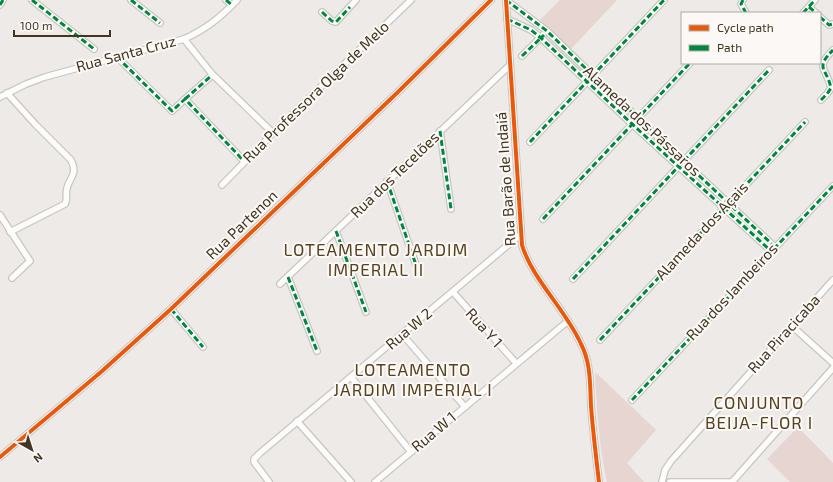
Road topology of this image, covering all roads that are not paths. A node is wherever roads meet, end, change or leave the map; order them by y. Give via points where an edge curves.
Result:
1 (3, 0) edge
2 (32, 0) edge
3 (131, 0) edge
4 (226, 0) edge
5 (237, 0) edge
6 (356, 0) edge
7 (410, 0) edge
8 (491, 0) edge
9 (506, 0) edge
10 (664, 0) edge
11 (743, 0) edge
12 (815, 0) edge
13 (0, 5) edge
14 (232, 5) junction
15 (809, 6) junction
16 (322, 12) dead end
17 (745, 12) edge
18 (804, 12) edge
19 (815, 12) edge
20 (821, 18) edge
21 (507, 19) junction
22 (160, 23) dead end
23 (833, 24) edge
24 (547, 31) junction
25 (541, 38) junction
26 (184, 39) junction
27 (94, 49) dead end
28 (833, 50) edge
29 (522, 56) dead end
30 (117, 57) junction
31 (689, 64) edge
32 (510, 65) junction
33 (769, 70) dead end
34 (593, 75) junction
35 (210, 77) dead end
36 (587, 82) junction
37 (7, 93) junction
38 (0, 97) edge
39 (185, 99) junction
40 (821, 100) dead end
41 (638, 118) junction
42 (805, 122) dead end
43 (632, 124) junction
44 (440, 131) junction
45 (273, 133) junction
46 (530, 142) dead end
47 (243, 160) dead end
48 (683, 160) junction
49 (678, 166) junction
50 (387, 181) junction
51 (222, 185) dead end
52 (833, 186) edge
53 (728, 202) junction
54 (723, 208) junction
55 (451, 209) dead end
56 (0, 215) edge
57 (543, 219) dead end
58 (336, 231) junction
59 (10, 232) junction
60 (520, 234) junction
61 (773, 249) junction
62 (416, 265) dead end
63 (288, 277) junction
64 (12, 278) dead end
65 (573, 279) dead end
66 (833, 280) edge
67 (280, 284) dead end
68 (453, 292) junction
69 (172, 309) junction
70 (366, 312) dead end
71 (568, 321) junction
72 (792, 326) junction
73 (402, 334) junction
74 (600, 340) dead end
75 (203, 347) dead end
76 (317, 351) dead end
77 (516, 363) junction
78 (833, 363) edge
79 (833, 368) edge
80 (351, 377) junction
81 (632, 400) dead end
82 (464, 407) junction
83 (297, 421) junction
84 (411, 452) junction
85 (0, 457) edge
86 (269, 482) edge
87 (351, 482) edge
88 (375, 482) edge
89 (599, 482) edge
90 (662, 482) edge
91 (670, 482) edge
92 (732, 482) edge

1 - 13 street
2 - 27 street
3 - 22 street
4 - 14 street
5 - 14 street, Rua Santa Cruz
6 - 16 street via 336,22
7 - 45 street, Rua Professora Olga de Melo
8 - 69 street, Rua Partenon
9 - 21 street, Rua Barão de Indaiá
9 - 24 street, Alameda dos Pássaros
10 - 34 street
11 - 17 street via 741,4
12 - 15 street
14 - 26 street, Rua Santa Cruz via 214,22
15 - 18 street
15 - 19 street
20 - 23 street via 828,25
21 - 25 street, Alameda dos Pássaros via 531,30
21 - 32 street, Rua Barão de Indaiá
24 - 25 street
24 - 34 street, Alameda dos Pássaros
25 - 29 street
25 - 36 street, Alameda dos Pássaros
26 - 30 street, Rua Santa Cruz
26 - 45 street via 212,74
28 - 40 street via 823,62 831,88
30 - 37 street, Rua Santa Cruz via 39,79
30 - 39 street via 172,111
31 - 41 street
32 - 44 street, Rua dos Tecelões
32 - 60 street, Rua Barão de Indaiá
33 - 48 street
34 - 36 street
34 - 41 street, Alameda dos Pássaros
35 - 39 street
36 - 43 street, Alameda dos Pássaros
36 - 46 street
37 - 38 street, Rua Santa Cruz
37 - 59 street via 74,166 73,177 67,186 65,204
39 - 47 street
41 - 43 street
41 - 48 street, Alameda dos Pássaros
42 - 53 street, Alameda dos Açais
43 - 49 street, Alameda dos Pássaros
43 - 57 street
44 - 50 street, Rua dos Tecelões
44 - 55 street
45 - 51 street, Rua Professora Olga de Melo
48 - 49 street
48 - 53 street, Alameda dos Pássaros
49 - 54 street, Alameda dos Pássaros
49 - 65 street
50 - 58 street, Rua dos Tecelões
50 - 62 street
52 - 61 street, Rua dos Jambeiros
53 - 54 street, Alameda dos Açais
53 - 61 street, Alameda dos Pássaros
54 - 61 street, Alameda dos Pássaros
54 - 74 street, Alameda dos Açais
56 - 59 street
58 - 63 street, Rua dos Tecelões
58 - 70 street
59 - 64 street via 30,261
60 - 68 street, Rua W 2
60 - 71 street, Rua Barão de Indaiá via 530,264
61 - 81 street, Rua dos Jambeiros
63 - 67 street, Rua dos Tecelões
63 - 76 street
66 - 72 street, Rua Piracicaba
68 - 73 street, Rua W 2
68 - 77 street, Rua Y 1
69 - 75 street
69 - 85 street, Rua Partenon
71 - 77 street, Rua W 1
71 - 89 street, Rua Barão de Indaiá via 582,345 588,368
72 - 78 street
72 - 90 street, Rua Piracicaba via 670,461
73 - 80 street, Rua W 2
73 - 82 street
77 - 82 street, Rua W 1
79 - 92 street
80 - 83 street, Rua W 2
80 - 84 street
82 - 84 street, Rua W 1
83 - 86 street, Rua W 2 via 254,459
83 - 87 street
84 - 88 street, Rua W 1
91 - 92 street

